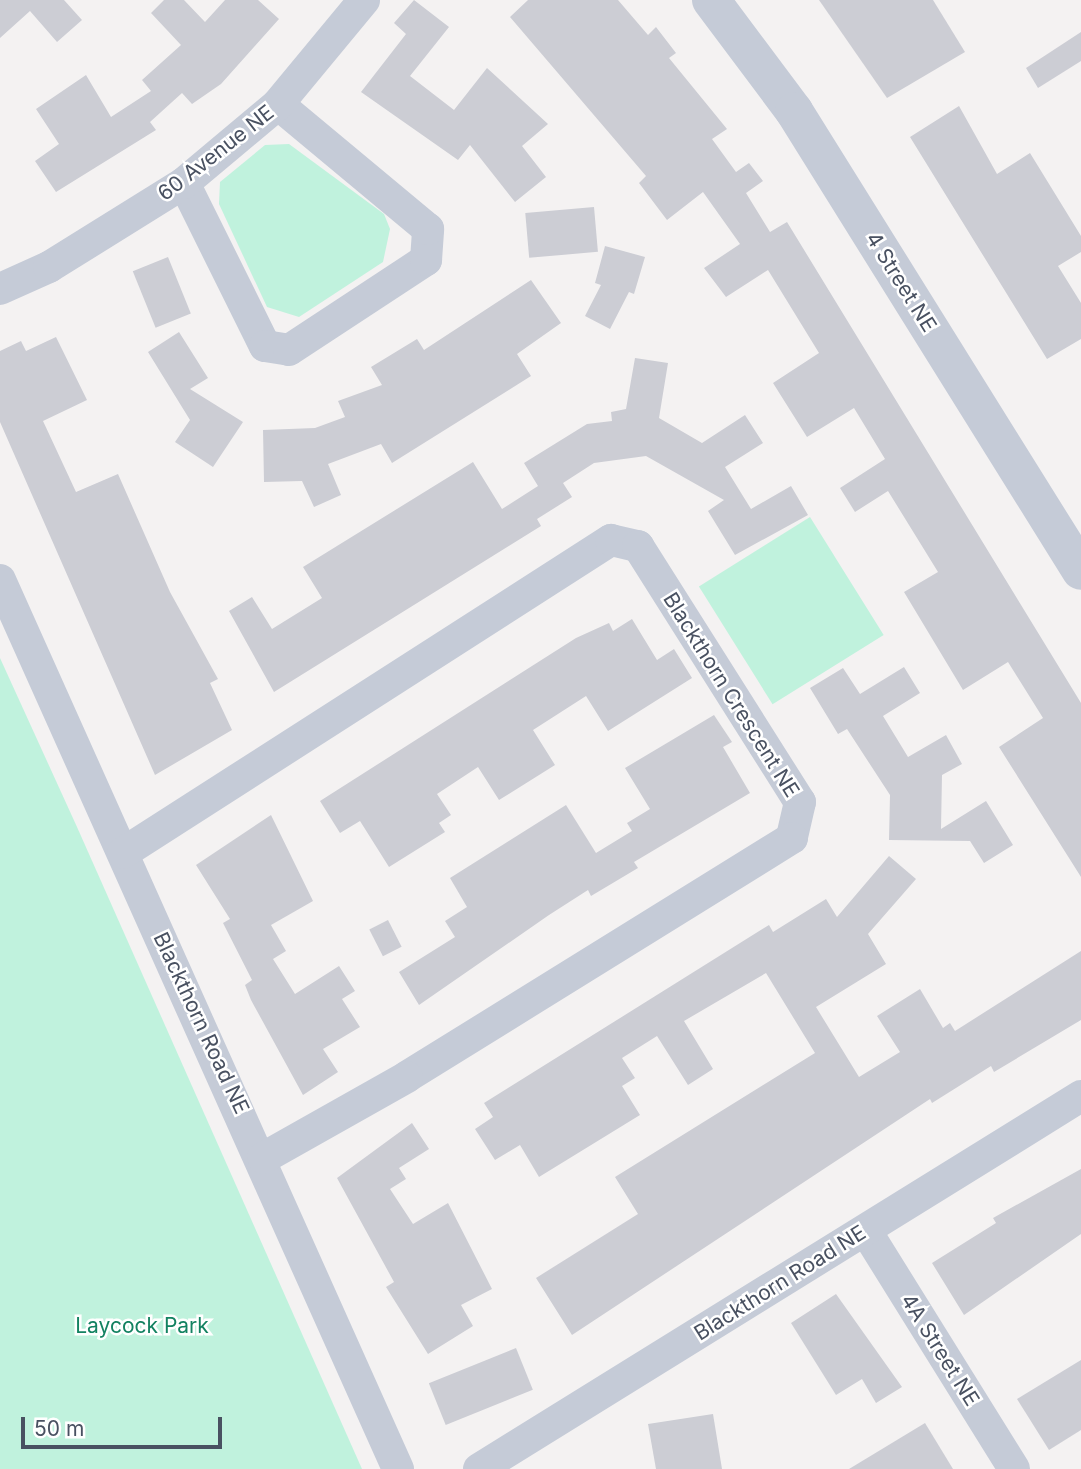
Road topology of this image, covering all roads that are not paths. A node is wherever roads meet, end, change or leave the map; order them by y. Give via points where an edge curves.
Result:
1 (364, 0) edge
2 (711, 0) edge
3 (278, 104) junction
4 (184, 184) junction
5 (0, 289) edge
6 (1081, 571) edge
7 (0, 580) edge
8 (123, 853) junction
9 (1081, 1096) edge
10 (263, 1158) junction
11 (866, 1231) junction
12 (398, 1469) edge
13 (479, 1469) edge
14 (1014, 1469) edge

1 - 3 street, 60 Avenue NE
2 - 6 street, 4 Street NE via 794,111
3 - 4 street, 60 Avenue NE
3 - 4 street via 428,229 426,260 289,350 265,346
4 - 5 street, 60 Avenue NE via 49,267
7 - 8 street, Blackthorn Road NE
8 - 10 street, Blackthorn Road NE
8 - 10 street, Blackthorn Crescent NE via 611,541 638,546 800,802 792,838 407,1077
9 - 11 street, Blackthorn Road NE
10 - 12 street, Blackthorn Road NE
11 - 13 street, Blackthorn Road NE
11 - 14 street, 4A Street NE

